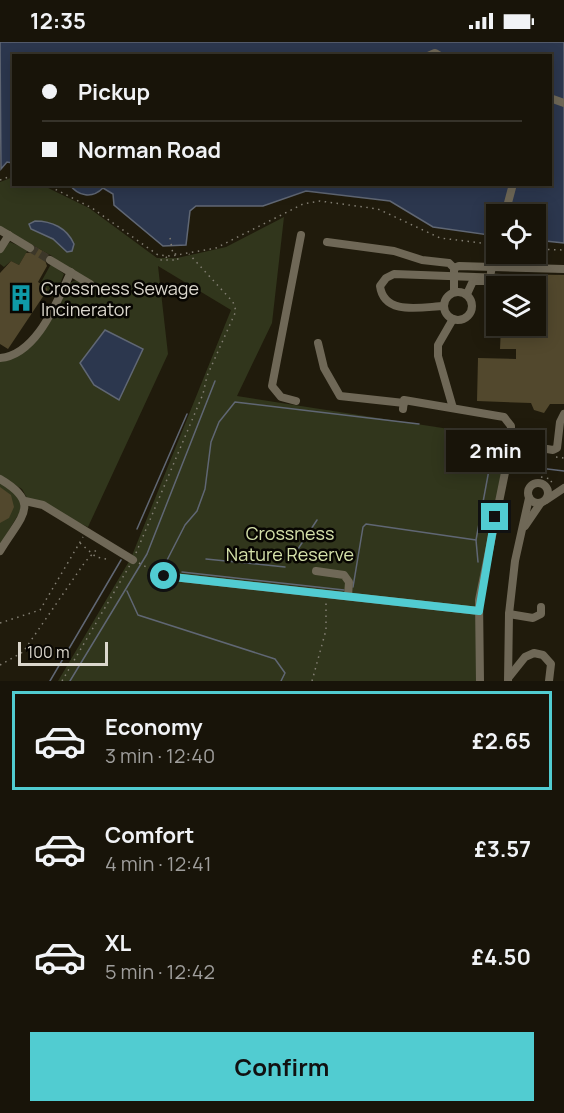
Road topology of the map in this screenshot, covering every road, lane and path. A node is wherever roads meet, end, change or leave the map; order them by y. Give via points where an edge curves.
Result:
1 (49, 186) edge
2 (512, 186) edge
3 (508, 204) edge
4 (0, 230) edge
5 (302, 235) dead end
6 (9, 236) junction
7 (170, 238) dead end
8 (327, 242) dead end
9 (486, 245) edge
10 (30, 248) tunnel mouth
11 (0, 249) edge
12 (546, 249) edge
13 (564, 250) edge
14 (188, 253) junction
15 (177, 255) junction
16 (167, 256) junction
17 (50, 260) tunnel mouth
18 (454, 268) junction
19 (564, 269) edge
20 (71, 272) junction
21 (486, 278) edge
22 (486, 281) edge
23 (90, 284) dead end
24 (454, 291) junction
25 (467, 294) junction
26 (444, 306) junction
27 (453, 319) junction
28 (318, 343) dead end
29 (0, 358) edge
30 (296, 401) dead end
31 (453, 408) junction
32 (564, 414) edge
33 (511, 443) junction
34 (520, 448) dead end
35 (564, 458) edge
36 (542, 477) dead end
37 (0, 479) edge
38 (549, 487) junction
39 (564, 488) edge
40 (529, 498) junction
41 (25, 501) junction
42 (543, 502) junction
43 (87, 531) junction
44 (521, 532) junction
45 (104, 542) junction
46 (79, 543) junction
47 (0, 551) edge
48 (93, 554) junction
49 (106, 559) dead end
50 (133, 560) junction
51 (316, 571) dead end
52 (164, 576) joint
53 (326, 594) junction
54 (348, 596) junction
55 (541, 607) dead end
56 (40, 610) junction
57 (479, 611) junction
58 (509, 614) junction
59 (47, 617) junction
60 (0, 623) edge
61 (0, 665) edge
62 (508, 679) edge
63 (62, 681) edge
64 (312, 681) edge
65 (480, 681) edge
66 (549, 681) edge

1 - 16 path via 92,208 158,255
2 - 3 street
4 - 6 street
5 - 30 street via 272,386 281,397
6 - 10 street
6 - 11 street
7 - 15 path via 173,254
8 - 18 street via 394,251 449,263
9 - 14 path via 440,238 384,211 320,201 303,204 219,247
12 - 13 path
14 - 15 path
14 - 50 path via 234,302 236,311
15 - 16 path
15 - 16 path via 178,260 161,260
17 - 20 street
18 - 19 street
18 - 24 street
20 - 23 street
20 - 29 street via 32,339 16,354
21 - 26 street via 394,274 381,286 382,298 398,307
22 - 25 street via 473,281
24 - 25 street
24 - 26 street via 444,300
25 - 27 street via 472,311 465,319
26 - 27 street
27 - 31 street via 438,345 438,356
28 - 31 street via 324,368 340,396
31 - 33 street via 504,417 512,426
32 - 33 street via 557,448
33 - 57 street
34 - 35 path via 516,454
36 - 38 path via 551,479
37 - 41 street via 17,489
38 - 39 street
38 - 40 street via 533,485 528,490
38 - 42 street
39 - 42 street
40 - 42 street via 534,503
40 - 44 street
41 - 43 street via 40,503
41 - 47 street via 23,513
42 - 44 street
43 - 45 street
43 - 46 path
44 - 58 street
45 - 48 path
45 - 50 street
46 - 48 path
46 - 56 path
48 - 49 path
48 - 59 path
50 - 52 path
50 - 63 path
51 - 54 street via 344,575 349,582
52 - 53 street
53 - 54 street
53 - 64 path via 326,630
54 - 57 street
55 - 58 street via 541,614 532,618
56 - 59 path
56 - 60 path
57 - 65 street
58 - 62 street
59 - 61 path via 23,652
62 - 66 street via 525,657 534,653 551,664

